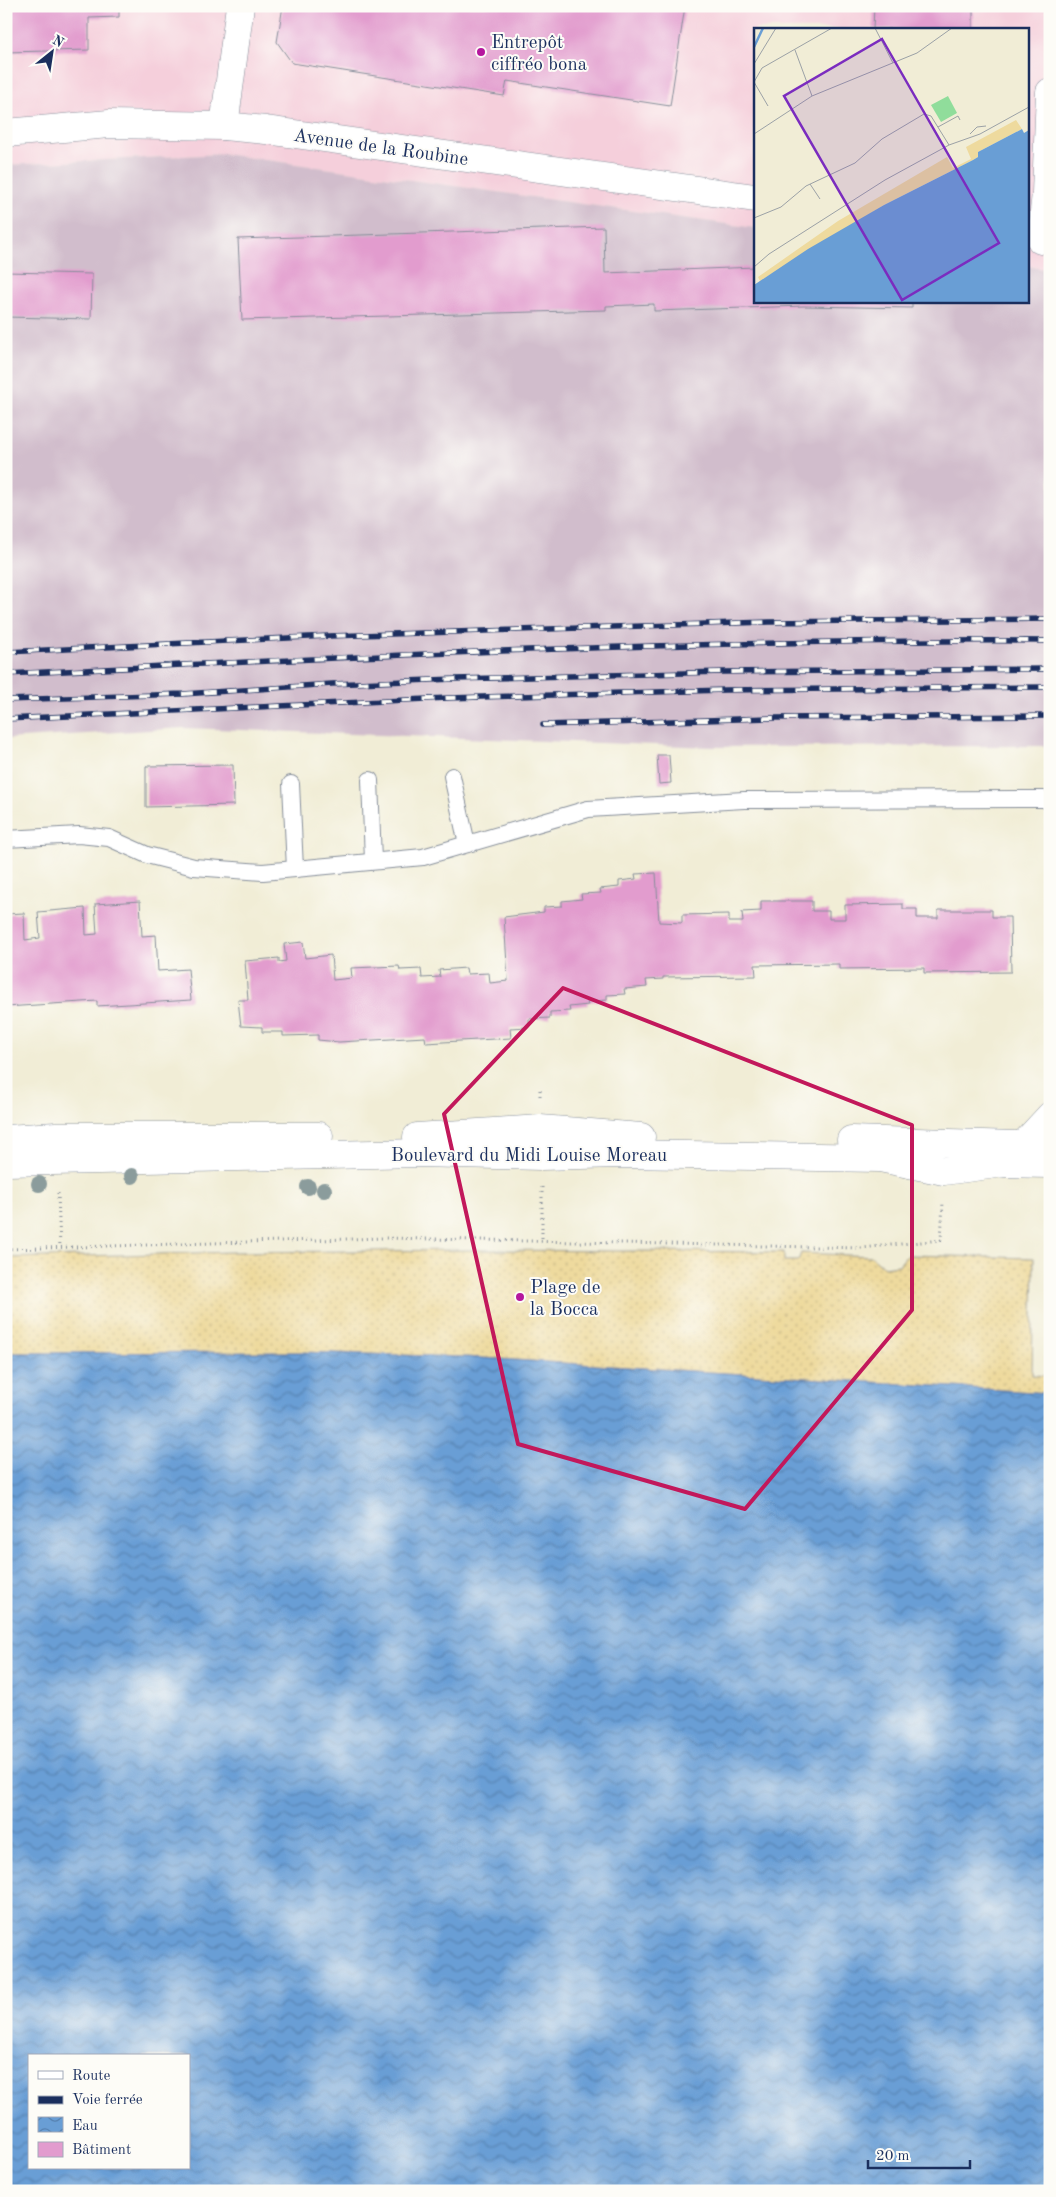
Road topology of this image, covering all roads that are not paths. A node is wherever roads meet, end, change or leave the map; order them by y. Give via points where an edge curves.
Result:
1 (240, 6) edge
2 (1050, 92) edge
3 (224, 126) junction
4 (6, 133) edge
5 (754, 198) edge
6 (1039, 240) edge
7 (452, 776) dead end
8 (370, 780) dead end
9 (291, 784) dead end
10 (1050, 802) edge
11 (6, 839) edge
12 (467, 844) junction
13 (373, 861) junction
14 (295, 869) junction
15 (1050, 1116) edge
16 (6, 1139) edge
17 (1037, 1145) edge
18 (6, 1162) edge
19 (1050, 1164) edge

1 - 3 main road
2 - 6 main road via 1046,193
3 - 4 main road, Avenue de la Roubine via 109,124
3 - 5 main road, Avenue de la Roubine
7 - 12 lane
8 - 13 lane
9 - 14 lane
10 - 12 lane via 1044,799 744,800 588,809
11 - 14 lane via 79,835 109,838 147,855 194,867 263,872
12 - 13 lane via 423,857
13 - 14 lane
15 - 17 main road
16 - 17 main road, Boulevard du Midi Louise Moreau via 56,1136 419,1137 540,1129 625,1137
18 - 19 main road, Boulevard du Midi Louise Moreau via 419,1153 880,1158 944,1170 1004,1163

